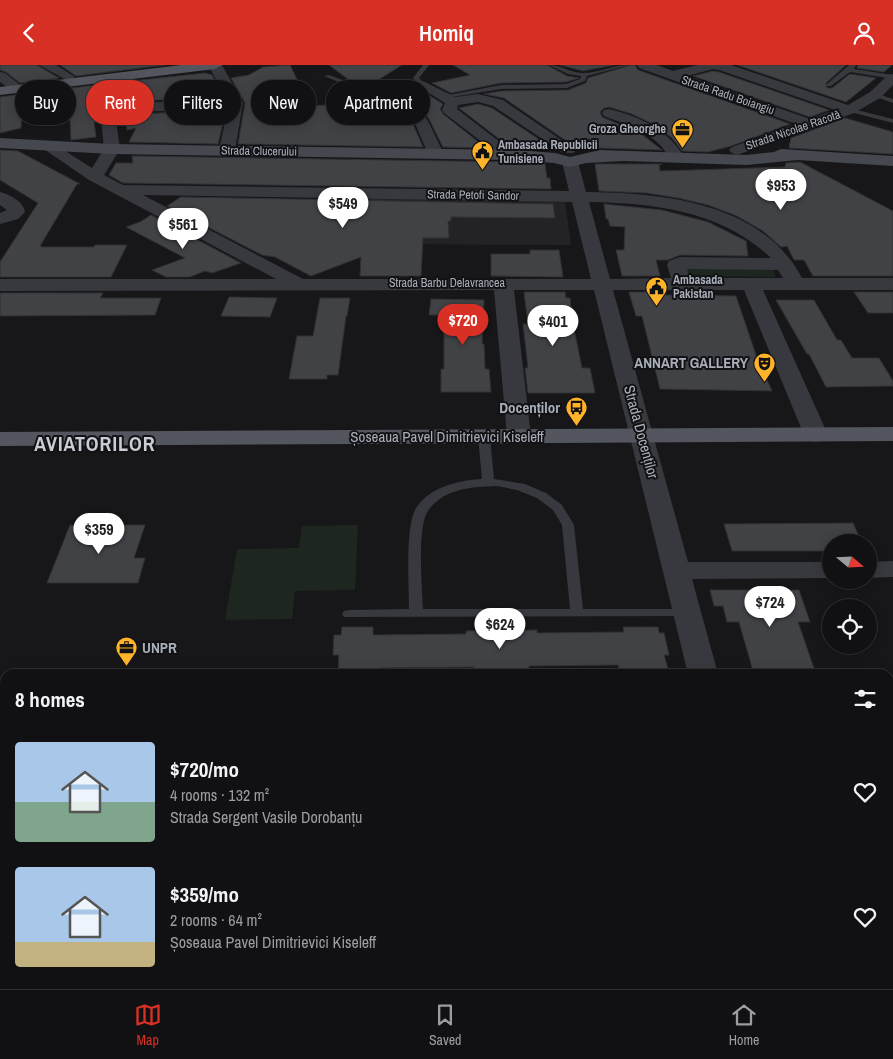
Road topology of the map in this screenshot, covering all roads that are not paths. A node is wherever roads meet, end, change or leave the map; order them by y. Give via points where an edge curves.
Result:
1 (46, 65) edge
2 (168, 65) edge
3 (215, 65) edge
4 (426, 65) edge
5 (552, 65) edge
6 (626, 65) edge
7 (644, 65) edge
8 (851, 68) edge
9 (584, 75) junction
10 (673, 75) junction
11 (327, 76) dead end
12 (68, 77) junction
13 (893, 78) edge
14 (104, 79) joint
15 (223, 80) edge
16 (337, 80) edge
17 (418, 80) edge
18 (497, 81) dead end
19 (3, 84) edge
20 (829, 85) dead end
21 (510, 87) junction
22 (430, 89) edge
23 (874, 95) junction
24 (450, 99) junction
25 (893, 101) edge
26 (849, 110) junction
27 (609, 113) dead end
28 (893, 121) edge
29 (812, 124) junction
30 (109, 125) edge
31 (232, 125) edge
32 (423, 125) edge
33 (774, 137) junction
34 (0, 143) edge
35 (46, 145) junction
36 (112, 149) junction
37 (227, 150) junction
38 (436, 154) junction
39 (513, 155) junction
40 (742, 155) junction
41 (798, 155) junction
42 (569, 156) junction
43 (682, 158) junction
44 (893, 161) edge
45 (95, 177) junction
46 (121, 190) junction
47 (579, 196) junction
48 (0, 197) edge
49 (0, 219) edge
50 (784, 264) junction
51 (503, 283) junction
52 (602, 283) junction
53 (893, 283) edge
54 (299, 284) junction
55 (682, 284) junction
56 (751, 284) junction
57 (795, 284) junction
58 (0, 285) edge
59 (893, 434) edge
60 (816, 435) junction
61 (642, 436) junction
62 (484, 437) junction
63 (519, 437) junction
64 (0, 439) edge
65 (488, 482) junction
66 (878, 569) edge
67 (893, 569) edge
68 (822, 570) edge
69 (676, 571) junction
70 (577, 613) junction
71 (688, 613) junction
72 (349, 614) dead end
73 (416, 614) junction
74 (702, 669) edge

1 - 12 street
2 - 12 main road
3 - 14 main road
3 - 15 street
4 - 17 lane via 416,78
5 - 9 lane
6 - 9 lane
7 - 10 street, Strada Radu Boiangiu
8 - 13 lane
8 - 20 lane
9 - 21 lane via 583,80 568,86
10 - 26 street via 712,65 721,66
10 - 29 street, Strada Radu Boiangiu
11 - 16 lane
12 - 19 main road
13 - 23 street, Strada Nicolae Racotă
14 - 19 main road
18 - 21 lane
21 - 24 lane
22 - 24 street
23 - 25 lane
23 - 26 street, Strada Nicolae Racotă
24 - 39 street via 449,110
24 - 42 street via 478,98 498,103
26 - 28 lane, Strada Nicolae Racotă
26 - 29 street, Strada Nicolae Racotă
27 - 43 street via 664,138
29 - 33 street, Strada Nicolae Racotă
30 - 36 street
31 - 37 street
32 - 38 street
33 - 40 street, Strada Nicolae Racotă
33 - 41 street via 780,147
34 - 35 street, Strada Clucerului
35 - 36 street, Strada Clucerului
35 - 45 street
36 - 37 street, Strada Clucerului
36 - 45 street
37 - 38 street, Strada Clucerului
38 - 39 street, Strada Clucerului
39 - 42 street, Strada Clucerului
40 - 41 street, Strada Clucerului
40 - 43 street, Strada Clucerului
41 - 44 street, Strada Clucerului
42 - 43 street, Strada Clucerului
42 - 47 street, Strada Docenților
45 - 46 street
46 - 47 street, Strada Petofi Sandor
46 - 54 street
47 - 50 street, Strada Petofi Sandor via 652,200 703,212 750,234 776,253
47 - 52 street, Strada Docenților
48 - 49 street via 16,211
50 - 55 street via 680,263 676,265
50 - 57 street, Strada Petofi Sandor
51 - 52 street, Strada Barbu Delavrancea
51 - 54 street, Strada Barbu Delavrancea
51 - 63 street
52 - 55 street, Strada Barbu Delavrancea
52 - 61 street, Strada Docenților
53 - 57 street, Strada Barbu Delavrancea
54 - 58 street, Strada Barbu Delavrancea
55 - 56 street, Strada Barbu Delavrancea
56 - 57 street, Strada Barbu Delavrancea
56 - 60 street
59 - 60 main road, Șoseaua Pavel Dimitrievici Kiseleff
60 - 61 main road, Șoseaua Pavel Dimitrievici Kiseleff
61 - 63 main road, Șoseaua Pavel Dimitrievici Kiseleff
61 - 69 street, Strada Docenților
62 - 63 main road, Șoseaua Pavel Dimitrievici Kiseleff
62 - 64 main road, Șoseaua Pavel Dimitrievici Kiseleff
62 - 65 lane
65 - 70 lane via 525,487 546,496 565,516
65 - 73 lane via 451,489 434,498 423,509 417,525
66 - 67 street
68 - 69 street
69 - 71 street, Strada Docenților
70 - 71 lane
70 - 73 lane
71 - 74 street, Strada Docenților
72 - 73 lane

